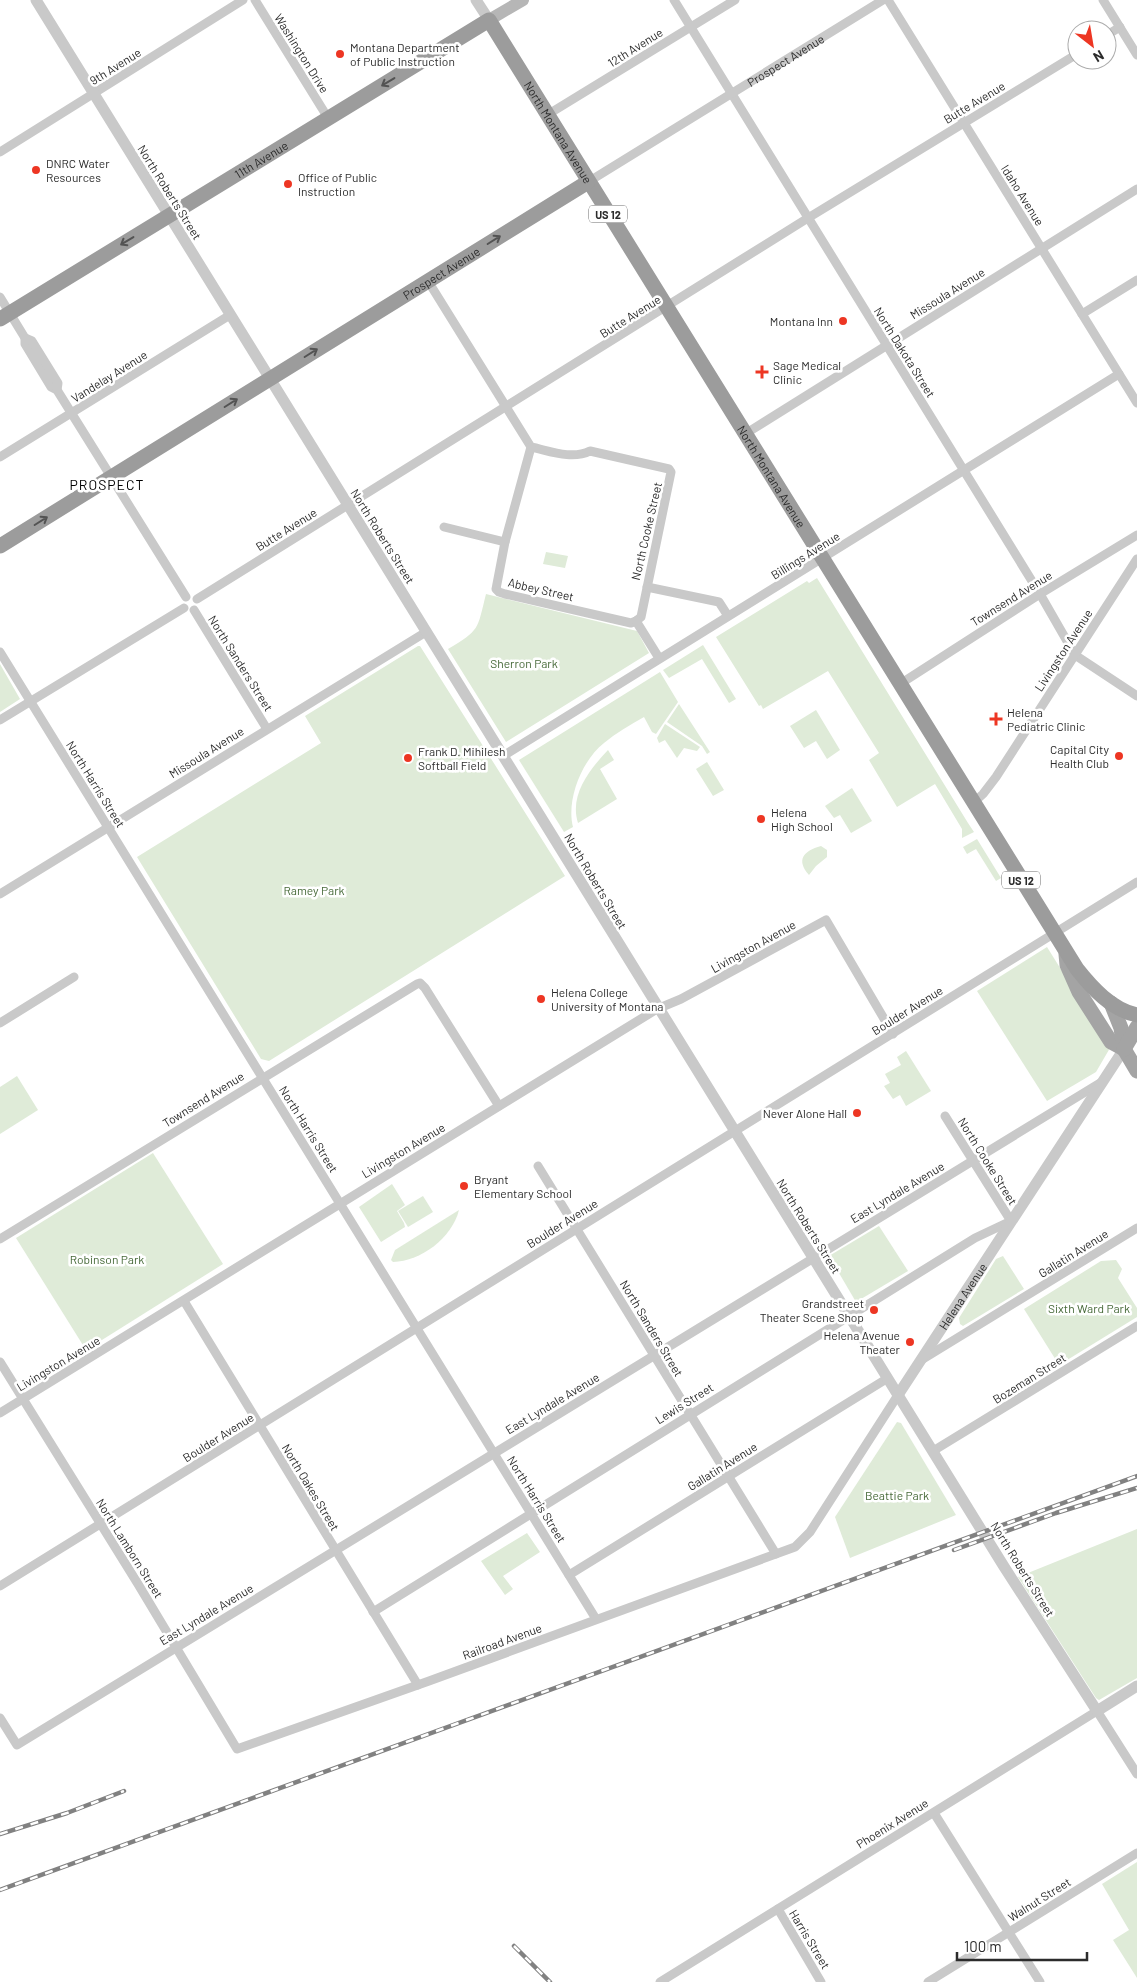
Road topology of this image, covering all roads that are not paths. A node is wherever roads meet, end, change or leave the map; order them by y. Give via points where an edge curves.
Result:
1 (36, 0) edge
2 (243, 0) edge
3 (255, 0) edge
4 (476, 0) edge
5 (523, 0) edge
6 (674, 0) edge
7 (735, 0) edge
8 (883, 0) edge
9 (888, 0) edge
10 (1103, 0) edge
11 (489, 20) junction
12 (691, 27) junction
13 (1120, 27) junction
14 (1117, 29) edge
15 (1137, 55) edge
16 (1067, 60) edge
17 (731, 93) junction
18 (94, 94) junction
19 (547, 115) junction
20 (328, 118) junction
21 (964, 123) junction
22 (0, 152) edge
23 (588, 182) junction
24 (1137, 189) edge
25 (168, 216) junction
26 (808, 218) junction
27 (1042, 249) junction
28 (1137, 280) edge
29 (428, 281) junction
30 (0, 297) edge
31 (667, 308) junction
32 (1082, 314) junction
33 (230, 315) junction
34 (5, 316) edge
35 (886, 345) junction
36 (1119, 374) junction
37 (270, 379) junction
38 (1137, 403) edge
39 (505, 406) junction
40 (72, 413) junction
41 (745, 434) junction
42 (531, 448) junction
43 (0, 457) edge
44 (964, 470) junction
45 (111, 477) junction
46 (348, 505) junction
47 (444, 526) dead end
48 (1137, 535) edge
49 (505, 542) junction
50 (0, 546) edge
51 (822, 559) junction
52 (1137, 559) edge
53 (646, 587) junction
54 (1040, 594) junction
55 (186, 597) junction
56 (197, 599) junction
57 (184, 608) junction
58 (194, 610) junction
59 (728, 616) junction
60 (636, 621) junction
61 (426, 632) junction
62 (0, 652) edge
63 (1076, 655) junction
64 (659, 658) junction
65 (900, 684) junction
66 (1137, 696) edge
67 (30, 701) junction
68 (0, 720) edge
69 (267, 729) junction
70 (503, 756) junction
71 (973, 803) junction
72 (108, 828) junction
73 (1137, 882) edge
74 (0, 894) edge
75 (1054, 934) junction
76 (1066, 952) junction
77 (74, 977) dead end
78 (1111, 1002) junction
79 (658, 1009) junction
80 (1137, 1015) edge
81 (0, 1023) edge
82 (1137, 1027) edge
83 (893, 1034) junction
84 (1124, 1049) junction
85 (1137, 1071) edge
86 (262, 1077) junction
87 (1100, 1083) junction
88 (499, 1106) junction
89 (945, 1116) dead end
90 (735, 1131) junction
91 (973, 1161) junction
92 (538, 1166) dead end
93 (340, 1203) junction
94 (1011, 1220) junction
95 (1137, 1228) edge
96 (575, 1229) junction
97 (0, 1239) edge
98 (813, 1258) junction
99 (184, 1301) junction
100 (849, 1316) junction
101 (1137, 1326) edge
102 (416, 1328) junction
103 (654, 1355) junction
104 (920, 1361) junction
105 (0, 1362) edge
106 (888, 1378) junction
107 (898, 1395) junction
108 (23, 1399) junction
109 (0, 1413) edge
110 (690, 1414) junction
111 (260, 1426) junction
112 (933, 1451) junction
113 (494, 1453) junction
114 (728, 1477) junction
115 (532, 1514) junction
116 (100, 1525) junction
117 (335, 1550) junction
118 (776, 1554) junction
119 (569, 1575) junction
120 (0, 1586) edge
121 (373, 1612) junction
122 (596, 1619) junction
123 (176, 1648) junction
124 (418, 1685) junction
125 (1137, 1686) edge
126 (1098, 1711) junction
127 (0, 1718) edge
128 (237, 1749) joint
129 (1137, 1774) edge
130 (934, 1813) junction
131 (1137, 1852) edge
132 (778, 1909) junction
133 (1008, 1932) junction
134 (660, 1982) edge
135 (821, 1982) edge
136 (928, 1982) edge
137 (1040, 1982) edge

1 - 18 street, North Roberts Street
2 - 18 street, 9th Avenue
3 - 20 street, Washington Drive
4 - 11 street, North Montana Avenue
5 - 11 main road, 11th Avenue
6 - 12 street, North Dakota Street
7 - 12 street, 12th Avenue
8 - 17 street, Prospect Avenue
9 - 21 street, Idaho Avenue
10 - 13 street
11 - 19 highway, North Montana Avenue
11 -> 20 highway, 11th Avenue
12 - 17 street, North Dakota Street
12 - 19 street, 12th Avenue
13 - 14 street
13 - 15 street
16 - 21 street, Butte Avenue
17 - 23 street, Prospect Avenue
17 - 26 street, North Dakota Street
18 - 22 street, 9th Avenue
18 - 25 street, North Roberts Street
19 - 23 highway, North Montana Avenue
20 - 25 highway, 11th Avenue
21 - 26 street, Butte Avenue
21 - 27 street, Idaho Avenue
29 -> 23 highway, Prospect Avenue
23 - 31 highway, North Montana Avenue / US 12
24 - 27 street, Missoula Avenue
25 - 33 street, North Roberts Street
25 -> 34 highway, 11th Avenue
26 - 31 street, Butte Avenue
26 - 35 street, North Dakota Street
27 - 32 street, Idaho Avenue
27 - 35 street, Missoula Avenue
28 - 32 street
37 -> 29 highway, Prospect Avenue
29 - 39 street
30 - 34 street
31 - 39 street, Butte Avenue
31 - 41 highway, North Montana Avenue / US 12
32 - 36 street, Idaho Avenue
33 - 37 street, North Roberts Street
33 - 40 street, Vandelay Avenue
34 - 40 street via 25,338 32,340
35 - 41 street, Missoula Avenue
35 - 44 street, North Dakota Street
36 - 38 street, Idaho Avenue
36 - 44 street, Billings Avenue
45 -> 37 highway, Prospect Avenue
37 - 46 street, North Roberts Street
39 - 42 street
39 - 46 street, Butte Avenue
40 - 43 street, Vandelay Avenue
40 - 45 street
41 - 51 highway, North Montana Avenue / US 12
42 - 49 street, Abbey Street
42 - 53 street, North Cooke Street via 573,456 590,451 669,469 672,476
44 - 51 street, Billings Avenue
44 - 54 street, North Dakota Street
50 -> 45 highway, Prospect Avenue
45 - 55 street
46 - 56 street, Butte Avenue
46 - 61 street, North Roberts Street
47 - 49 street
48 - 54 street, Townsend Avenue
49 - 60 street, Abbey Street via 496,584 499,592 631,623
51 - 59 street, Billings Avenue
51 - 65 highway, North Montana Avenue / US 12
52 - 63 street, Livingston Avenue
53 - 59 street via 719,602
53 - 60 street, North Cooke Street via 641,617
54 - 63 street, North Dakota Street
54 - 65 street, Townsend Avenue
55 - 56 street
55 - 57 street
56 - 58 street
57 - 58 street
57 - 67 street
58 - 69 street, North Sanders Street
59 - 64 street, Billings Avenue
60 - 64 street
61 - 69 street, Missoula Avenue
61 - 70 street, North Roberts Street
62 - 67 street, North Harris Street
63 - 66 street, North Dakota Street
63 - 71 street, Livingston Avenue via 996,777
64 - 70 street, Billings Avenue
65 - 71 highway, North Montana Avenue / US 12
67 - 68 street
67 - 72 street, North Harris Street
69 - 72 street, Missoula Avenue
70 - 79 street, North Roberts Street
71 - 75 highway, North Montana Avenue / US 12
72 - 74 street, Missoula Avenue
72 - 86 street, North Harris Street
73 - 75 street, Boulder Avenue
75 - 76 highway, North Montana Avenue / US 12
75 - 83 street, Boulder Avenue
76 - 78 highway, North Montana Avenue / US 12 via 1086,980
76 - 84 main road, North Montana Avenue via 1067,965 1079,992 1111,1042
77 - 81 street
78 - 80 highway, North Montana Avenue / US 12
78 - 84 main road, North Montana Avenue via 1121,1028
79 - 83 street, Livingston Avenue via 826,920
79 - 88 street, Livingston Avenue
79 - 90 street, North Roberts Street
82 - 84 main road, Helena Avenue
83 - 90 street, Boulder Avenue
84 - 85 main road, North Montana Avenue
84 - 87 street, Helena Avenue
86 - 88 street, Townsend Avenue via 420,983
86 - 93 street, North Harris Street
86 - 97 street, Townsend Avenue
87 - 91 street, East Lyndale Avenue
87 - 94 street, Helena Avenue
88 - 93 street, Livingston Avenue
89 - 91 street, North Cooke Street
90 - 96 street, Boulder Avenue
90 - 98 street, North Roberts Street
91 - 94 street, North Cooke Street
91 - 98 street, East Lyndale Avenue
92 - 96 street, North Sanders Street
93 - 99 street, Livingston Avenue
93 - 102 street, North Harris Street
94 - 100 street, Lewis Street via 975,1238
94 - 104 street, Helena Avenue
95 - 104 street, Gallatin Avenue
96 - 102 street, Boulder Avenue
96 - 103 street, North Sanders Street
98 - 100 street, North Roberts Street
98 - 103 street, East Lyndale Avenue
99 - 108 street, Livingston Avenue
99 - 111 street, North Oakes Street
100 - 106 street, North Roberts Street
100 - 110 street, Lewis Street
101 - 112 street, Bozeman Street
102 - 111 street, Boulder Avenue
102 - 113 street, North Harris Street
103 - 110 street, North Sanders Street
103 - 113 street, East Lyndale Avenue
104 - 107 street, Helena Avenue
105 - 108 street, North Lamborn Street
106 - 107 street, North Roberts Street
106 - 114 street, Gallatin Avenue
107 - 112 street, North Roberts Street
107 - 118 street, Helena Avenue via 810,1532 795,1547
108 - 109 street, Livingston Avenue
108 - 116 street, North Lamborn Street
110 - 114 street, North Sanders Street
110 - 115 street, Lewis Street
111 - 116 street, Boulder Avenue
111 - 117 street, North Oakes Street
112 - 126 street, North Roberts Street
113 - 115 street, North Harris Street
113 - 117 street, East Lyndale Avenue
114 - 118 street, North Sanders Street
114 - 119 street, Gallatin Avenue
115 - 119 street, North Harris Street
115 - 121 street, Lewis Street
116 - 120 street, Boulder Avenue
116 - 123 street, North Lamborn Street
117 - 121 street, North Oakes Street
117 - 123 street, East Lyndale Avenue
118 - 122 street, Railroad Avenue
119 - 122 street, North Harris Street
121 - 124 street, North Oakes Street
122 - 124 street, Railroad Avenue
123 - 127 street, East Lyndale Avenue via 16,1745
123 - 128 street, North Lamborn Street
124 - 128 street, Railroad Avenue
125 - 126 street, Phoenix Avenue
126 - 129 street, North Roberts Street
126 - 130 street, Phoenix Avenue
130 - 132 street, Phoenix Avenue
130 - 133 street
131 - 133 street, Walnut Street
132 - 134 street, Phoenix Avenue
132 - 135 street, Harris Street
133 - 136 street, Walnut Street
133 - 137 street

